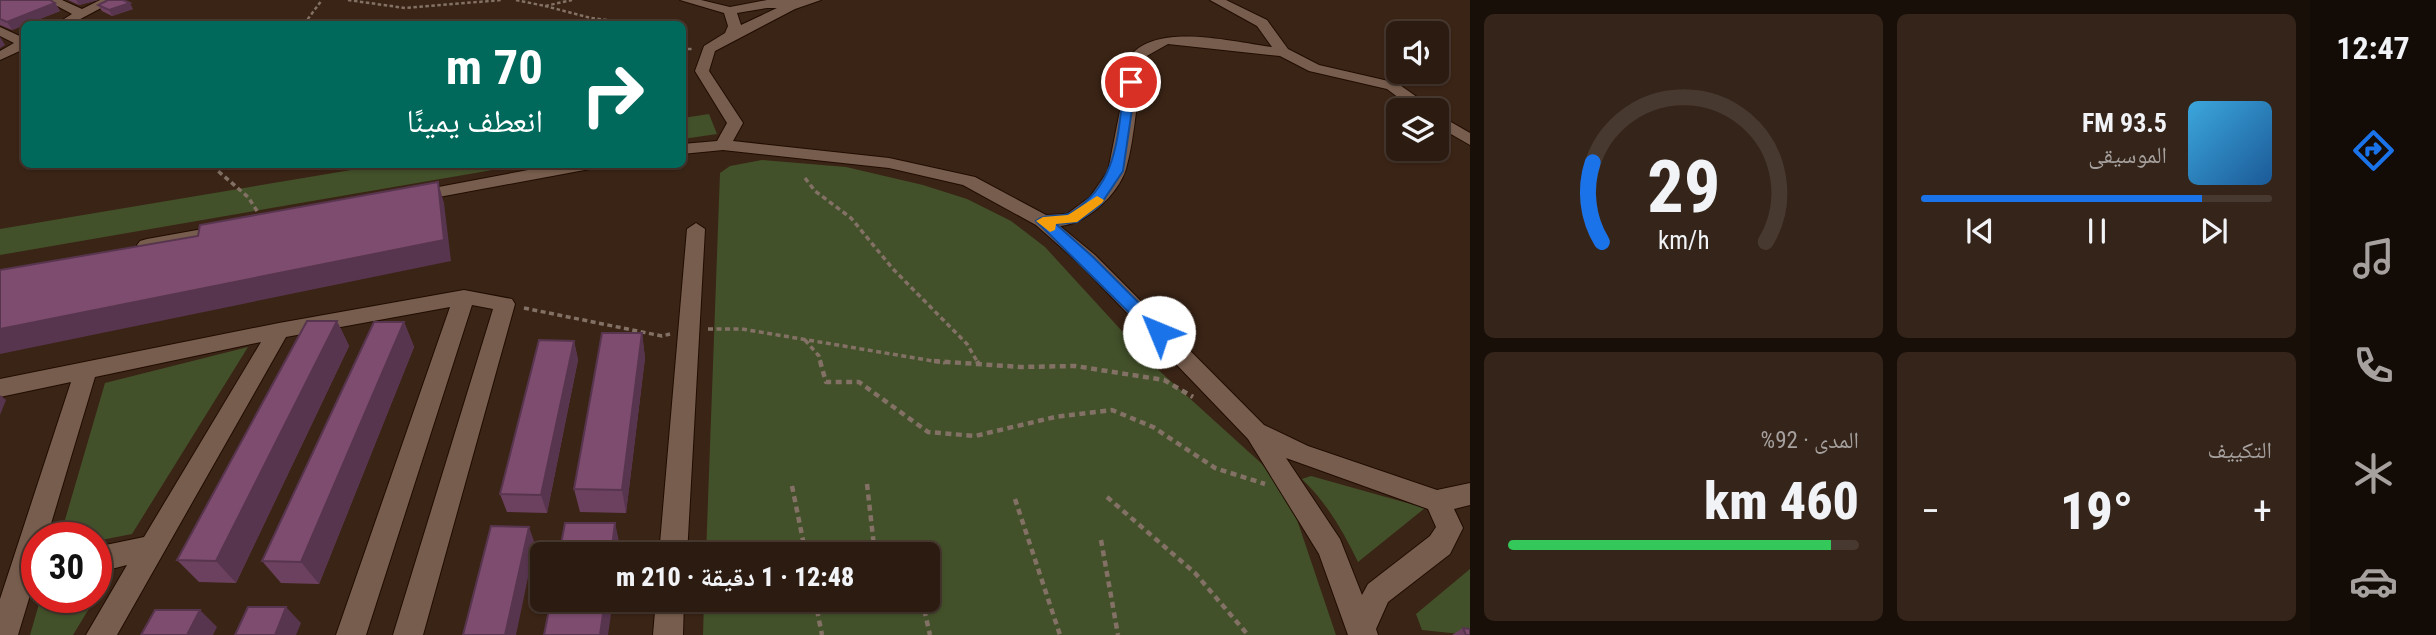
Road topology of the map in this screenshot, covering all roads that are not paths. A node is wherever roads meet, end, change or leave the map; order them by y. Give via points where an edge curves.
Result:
1 (52, 0) edge
2 (110, 0) edge
3 (686, 0) edge
4 (815, 0) edge
5 (1216, 0) edge
6 (795, 5) junction
7 (730, 11) junction
8 (82, 14) junction
9 (68, 21) edge
10 (0, 31) edge
11 (731, 35) junction
12 (21, 42) edge
13 (21, 46) edge
14 (1283, 52) junction
15 (0, 56) edge
16 (1408, 98) edge
17 (1449, 127) edge
18 (1470, 140) edge
19 (723, 145) junction
20 (686, 149) edge
21 (568, 168) edge
22 (396, 199) edge
23 (1043, 221) junction
24 (264, 223) edge
25 (695, 229) dead end
26 (132, 248) edge
27 (464, 297) junction
28 (279, 331) junction
29 (86, 370) junction
30 (0, 388) edge
31 (1256, 432) junction
32 (1470, 494) edge
33 (1437, 501) junction
34 (44, 522) edge
35 (1460, 530) edge
36 (674, 542) edge
37 (152, 547) junction
38 (112, 556) edge
39 (21, 593) edge
40 (669, 612) edge
41 (1362, 632) edge
42 (3, 635) edge
43 (101, 635) edge
44 (351, 635) edge
45 (408, 635) edge
46 (668, 635) edge

1 - 8 street
2 - 8 street
3 - 7 street
4 - 6 street
5 - 14 street via 1262,23
6 - 7 street via 767,4
6 - 11 street
7 - 11 street via 735,26
8 - 9 street
10 - 12 street
11 - 19 street via 709,49 702,71 734,123
13 - 15 street
14 - 16 street via 1314,68 1392,86
14 - 23 street via 1166,40 1148,47 1138,55 1131,82 1117,171 1097,201 1072,219
17 - 18 street
19 - 20 street
19 - 23 street via 889,163 969,181
21 - 22 street
23 - 31 street via 1088,260
24 - 26 street
25 - 36 street
27 - 28 street
27 - 44 street
27 - 45 street via 505,304
28 - 29 street
28 - 37 street
29 - 30 street
29 - 34 street
31 - 33 street via 1298,453
31 - 41 street via 1329,548
32 - 33 street
33 - 35 street
35 - 41 street via 1378,593
37 - 38 street
37 - 43 street
39 - 42 street
40 - 46 street

